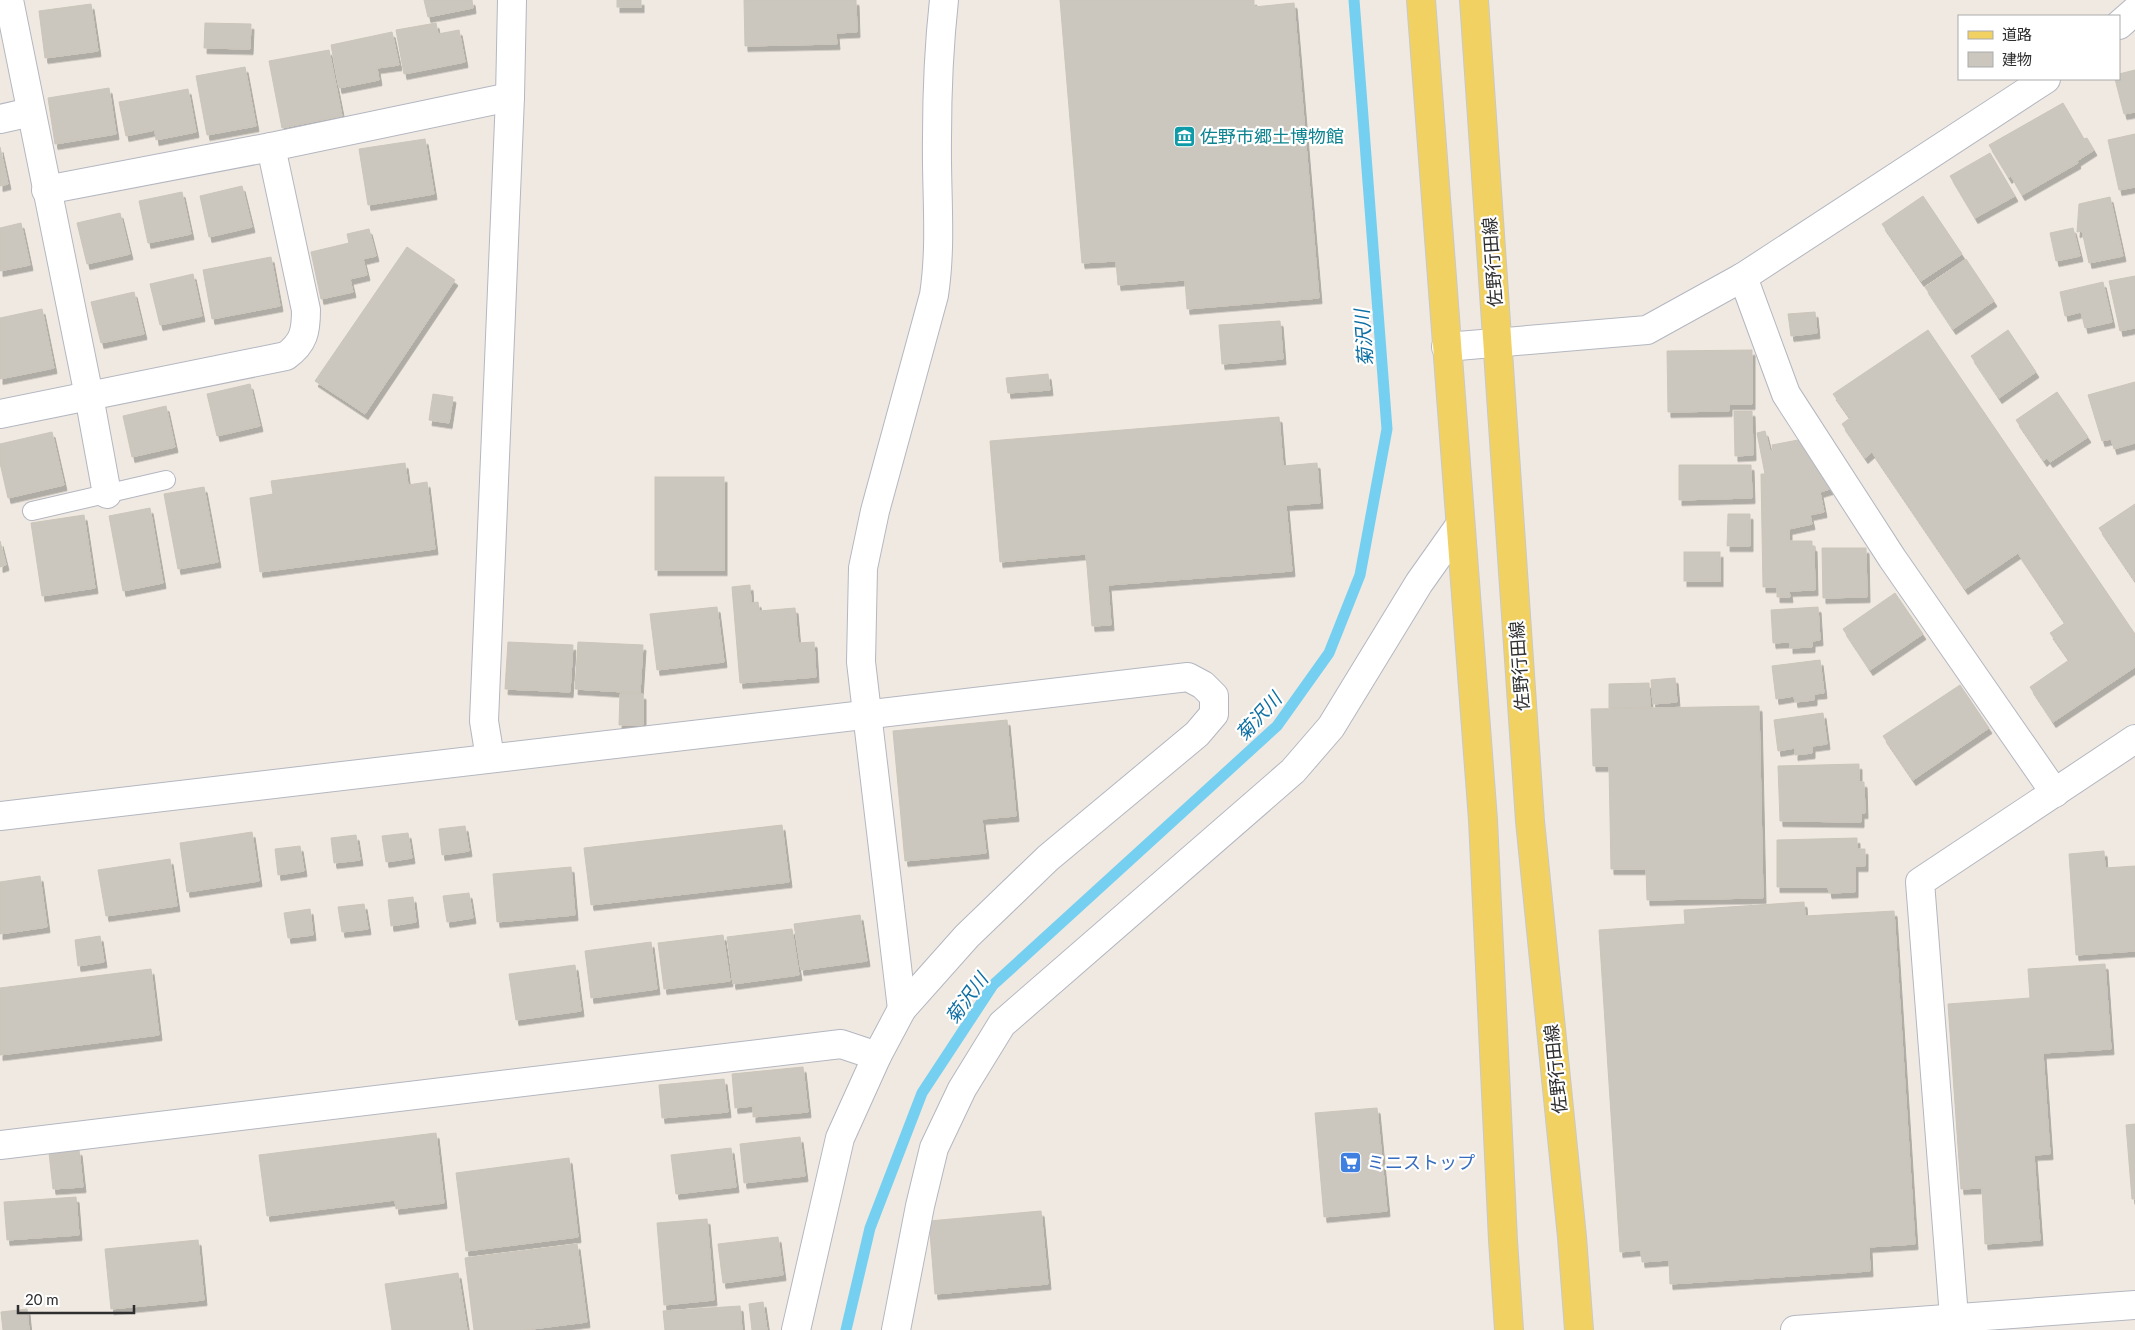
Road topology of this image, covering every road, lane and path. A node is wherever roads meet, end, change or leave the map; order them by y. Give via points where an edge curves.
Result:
1 (9, 0) edge
2 (512, 0) edge
3 (944, 0) edge
4 (1421, 0) edge
5 (1474, 0) edge
6 (2135, 11) edge
7 (2120, 24) edge
8 (2044, 80) edge
9 (510, 97) junction
10 (31, 112) junction
11 (0, 119) edge
12 (271, 146) junction
13 (46, 190) junction
14 (1743, 277) junction
15 (1498, 343) junction
16 (1446, 347) junction
17 (89, 396) junction
18 (0, 414) edge
19 (166, 480) dead end
20 (107, 494) junction
21 (32, 511) dead end
22 (1460, 525) junction
23 (866, 714) junction
24 (2135, 739) edge
25 (490, 758) junction
26 (2055, 793) junction
27 (0, 816) edge
28 (902, 1009) junction
29 (877, 1056) junction
30 (0, 1145) edge
31 (2135, 1304) edge
32 (1955, 1324) edge
33 (796, 1330) edge
34 (896, 1330) edge
35 (1509, 1330) edge
36 (1579, 1330) edge
37 (1795, 1330) edge

1 - 10 street
2 - 9 street
3 - 23 street via 936,138 939,263 934,295 875,510 863,568 861,662
4 - 16 main road
5 - 15 main road, 佐野行田線
6 - 7 street
8 - 14 street
9 - 12 street
9 - 25 street via 484,721
10 - 11 street
10 - 13 street
12 - 13 street
12 - 17 street via 306,310 306,330 297,348 286,356
13 - 17 street
14 - 15 street via 1647,330
14 - 26 street via 1786,394 1892,558
15 - 16 street
15 - 36 main road, 佐野行田線 via 1530,821
16 - 22 main road
17 - 18 street
17 - 20 street
19 - 20 lane
20 - 21 lane
22 - 34 street via 1419,583 1331,727 1293,771 1002,1024 962,1089 934,1148
22 - 35 main road via 1483,820
23 - 25 street
23 - 28 street
23 - 28 street via 1188,677 1214,696 1214,714 1197,734 1048,858 967,936
24 - 26 street
25 - 27 street
26 - 32 street via 1920,882
28 - 29 street
29 - 30 street via 842,1044
29 - 33 street via 840,1138
31 - 32 street
32 - 37 street

